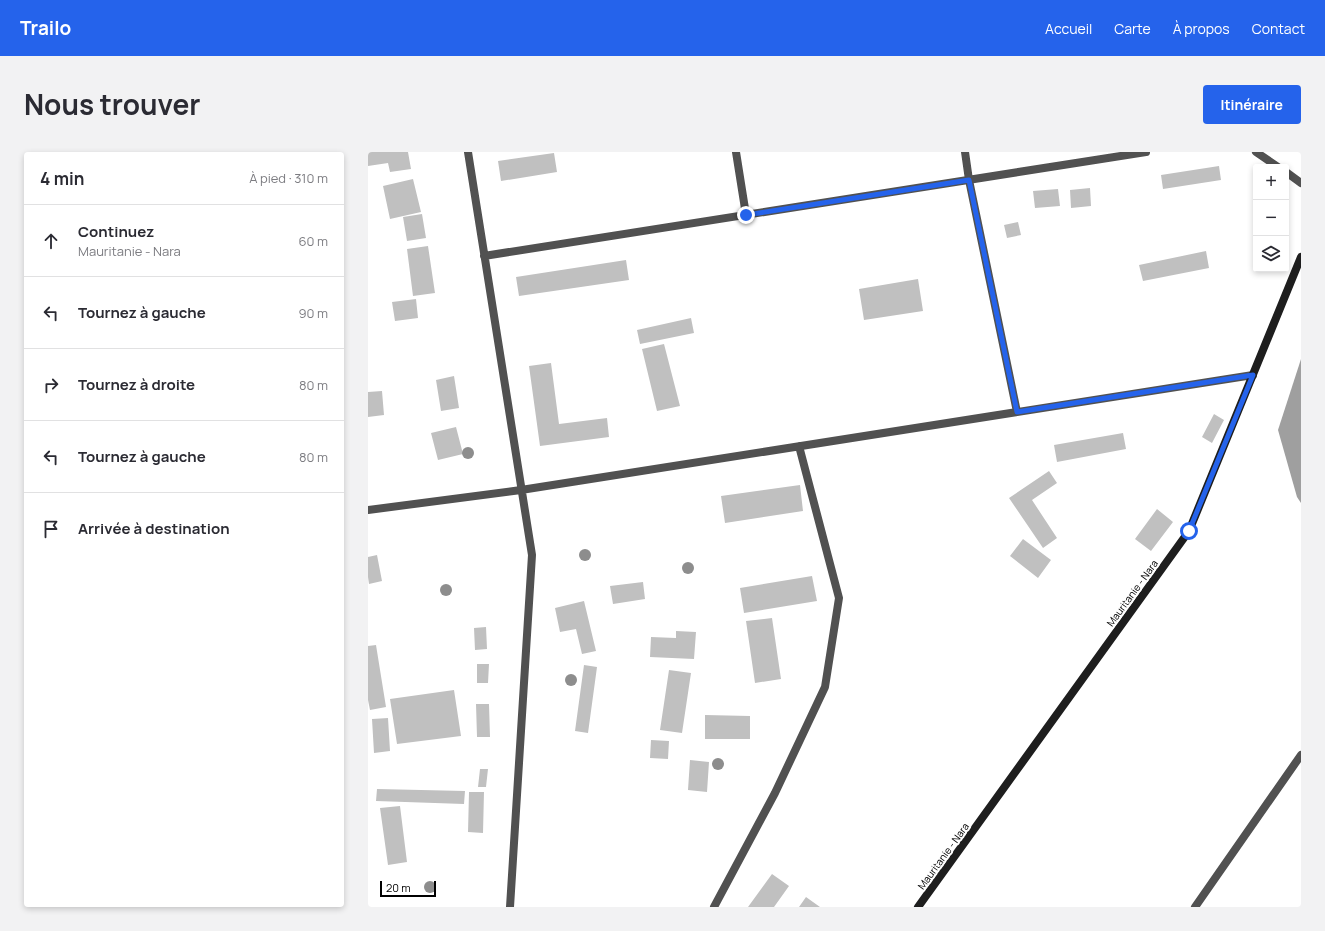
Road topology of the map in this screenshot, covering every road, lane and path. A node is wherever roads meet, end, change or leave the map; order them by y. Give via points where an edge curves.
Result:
1 (468, 152) edge
2 (736, 152) edge
3 (965, 152) edge
4 (1146, 152) edge
5 (1256, 152) edge
6 (1274, 164) edge
7 (1289, 174) edge
8 (969, 180) junction
9 (1301, 183) edge
10 (746, 215) junction
11 (484, 256) junction
12 (1301, 257) edge
13 (1253, 375) junction
14 (1017, 412) junction
15 (799, 446) junction
16 (521, 490) junction
17 (368, 510) edge
18 (1301, 755) edge
19 (510, 907) edge
20 (714, 907) edge
21 (918, 907) edge
22 (1195, 907) edge

1 - 11 street
2 - 10 street
3 - 8 street
4 - 8 street
5 - 6 street
7 - 9 street
8 - 10 street
8 - 14 street
10 - 11 street
11 - 16 street
12 - 13 main road, Mauritanie - Nara
13 - 14 street
13 - 21 main road, Mauritanie - Nara via 1189,531
14 - 15 street
15 - 16 street
15 - 20 street via 839,598 824,687 775,793
16 - 17 street
16 - 19 street via 532,555
18 - 22 street

